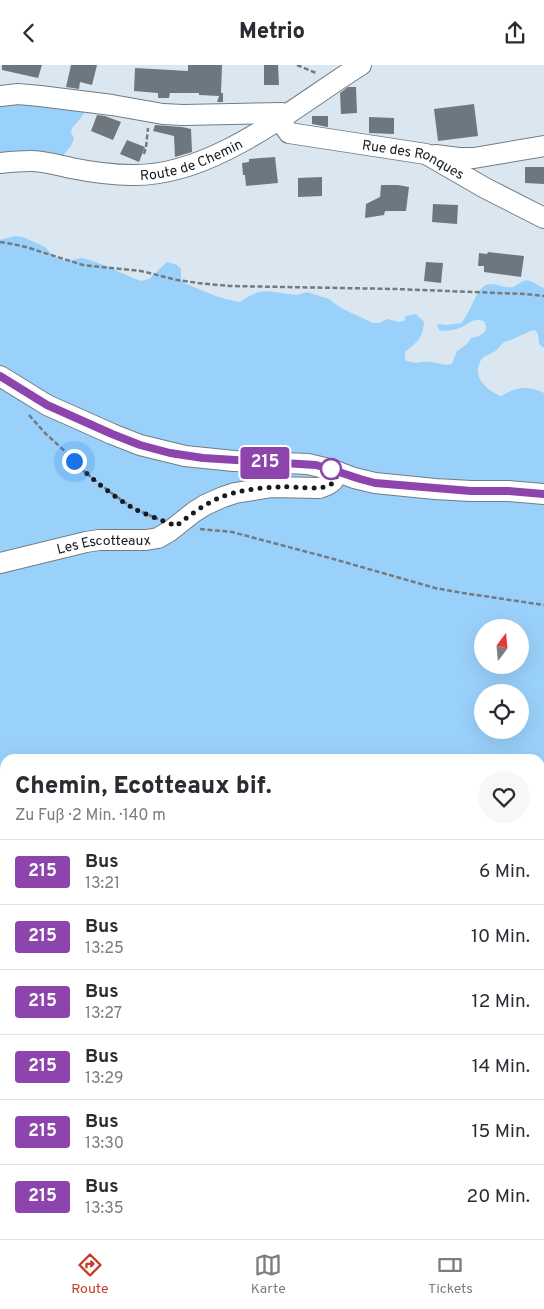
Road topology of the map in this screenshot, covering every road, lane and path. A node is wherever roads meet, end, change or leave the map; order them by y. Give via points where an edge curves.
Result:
1 (361, 65) edge
2 (0, 96) edge
3 (158, 113) junction
4 (282, 117) junction
5 (544, 146) edge
6 (144, 154) dead end
7 (426, 154) junction
8 (0, 163) edge
9 (544, 218) edge
10 (0, 243) edge
11 (544, 296) edge
12 (0, 376) edge
13 (26, 411) dead end
14 (338, 472) junction
15 (544, 494) edge
16 (176, 526) junction
17 (0, 563) edge
18 (544, 605) edge

1 - 4 street, Route de Chemin
2 - 3 street via 33,95
3 - 4 street via 282,113
3 - 6 path via 149,126
4 - 7 street, Rue des Ronques via 288,133
4 - 8 street, Route de Chemin via 214,155 155,174 118,174 46,162
5 - 7 street via 474,159
7 - 9 street, Rue des Ronques
10 - 11 path via 26,247 82,265 132,270 198,283
12 - 14 street via 47,405 140,445 185,456 308,464
13 - 16 path via 81,469 133,508
14 - 15 street via 380,483
14 - 16 street, Les Escotteaux via 334,481 326,486 272,487 223,497
16 - 17 street, Les Escotteaux via 158,538 86,542
16 - 18 path via 232,532 435,588

